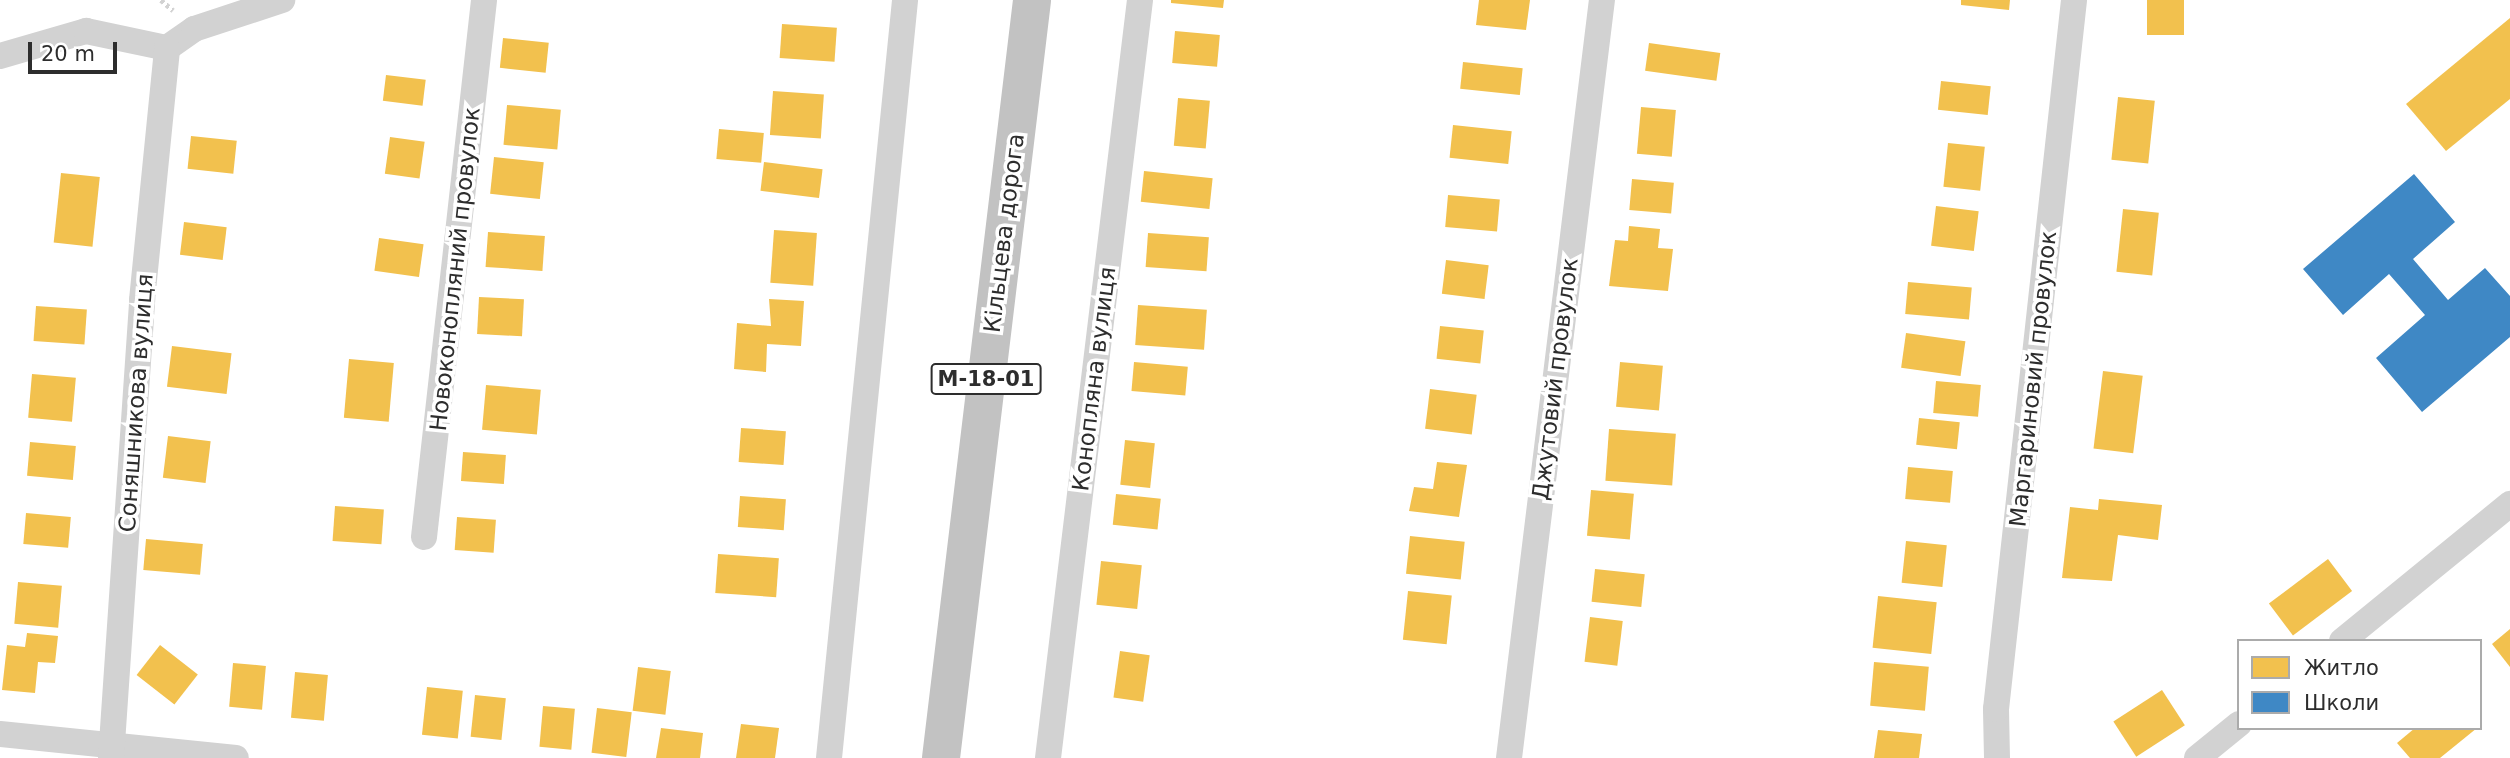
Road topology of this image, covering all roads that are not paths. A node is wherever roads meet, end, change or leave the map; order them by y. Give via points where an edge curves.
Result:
1 (282, 0) edge
2 (484, 0) edge
3 (905, 0) edge
4 (1032, 0) edge
5 (1140, 0) edge
6 (1602, 0) edge
7 (2074, 0) edge
8 (167, 48) junction
9 (0, 56) edge
10 (2510, 504) edge
11 (424, 537) dead end
12 (2344, 639) edge
13 (2237, 726) edge
14 (0, 734) edge
15 (112, 752) edge
16 (236, 758) edge
17 (829, 758) edge
18 (941, 758) edge
19 (1048, 758) edge
20 (1509, 758) edge
21 (1997, 758) edge
22 (2197, 758) edge

1 - 8 street via 194,29
2 - 11 street, Новоконопляний провулок
3 - 17 street
4 - 18 highway, Кільцева дорога / М-18-01
5 - 19 street, Конопляна вулиця
6 - 20 street, Джутовий провулок
7 - 21 street, Маргариновий провулок via 1996,709
8 - 9 street via 86,31
8 - 15 street, Соняшникова вулиця via 142,300
10 - 12 street
13 - 22 street
14 - 15 street
15 - 16 street

